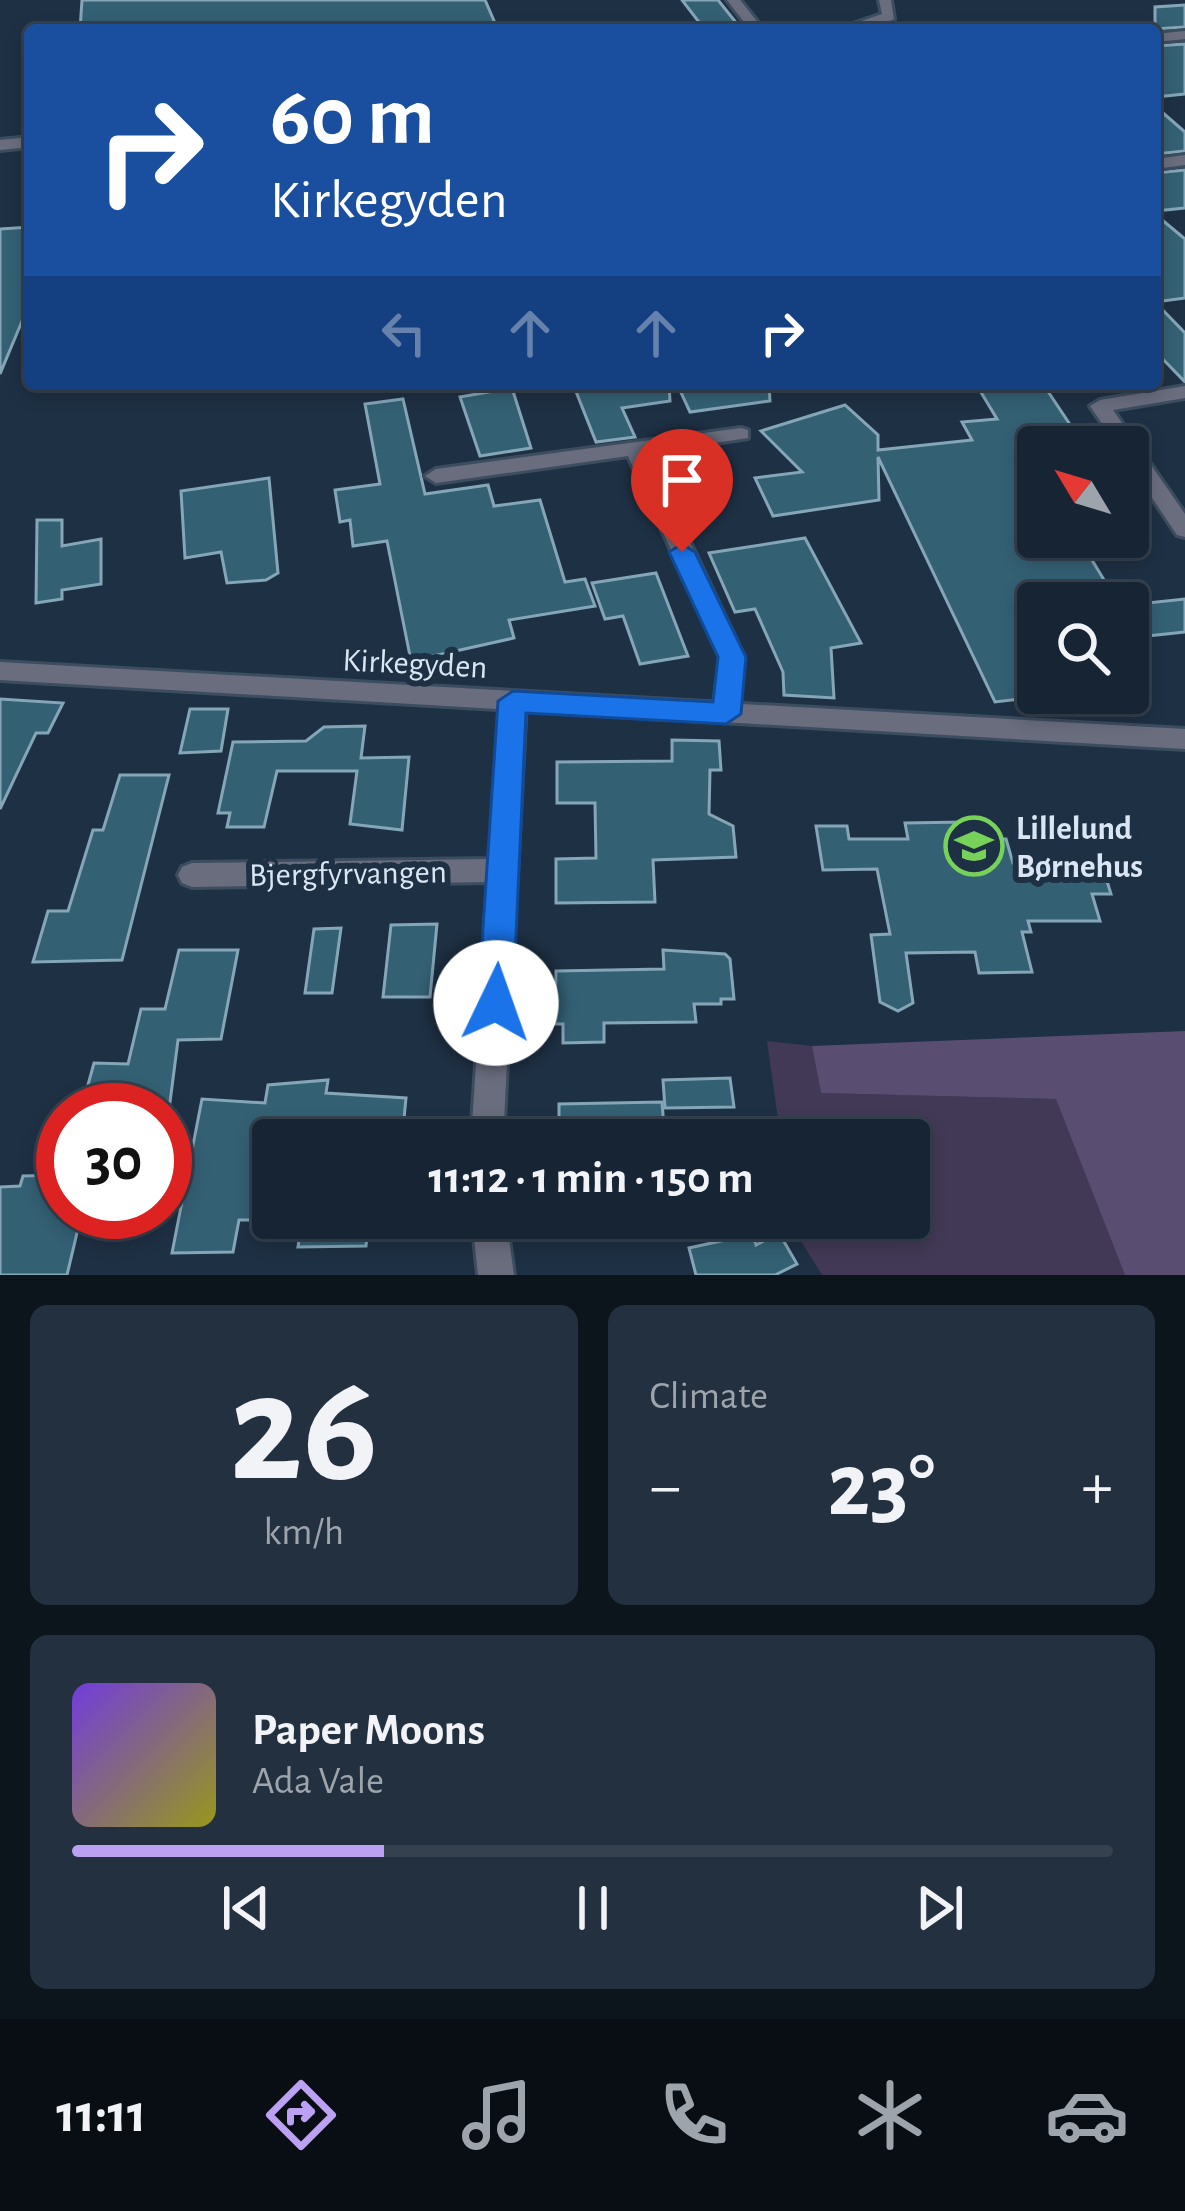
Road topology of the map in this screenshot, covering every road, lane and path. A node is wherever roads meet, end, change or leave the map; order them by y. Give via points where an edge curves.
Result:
1 (733, 0) edge
2 (885, 0) edge
3 (752, 24) edge
4 (872, 24) edge
5 (1185, 392) edge
6 (1114, 426) edge
7 (741, 434) dead end
8 (636, 449) junction
9 (436, 476) dead end
10 (1149, 478) edge
11 (1185, 530) edge
12 (0, 671) edge
13 (513, 701) junction
14 (726, 714) junction
15 (1185, 739) edge
16 (503, 870) junction
17 (193, 875) dead end
18 (489, 1119) edge
19 (492, 1239) edge
20 (496, 1275) edge

1 - 3 street
2 - 4 street via 890,16
5 - 6 street via 1100,406
7 - 8 street
8 - 9 street
8 - 14 street via 732,657
10 - 11 street
12 - 13 street, Kirkegyden
13 - 14 street, Kirkegyden
13 - 16 street
14 - 15 street, Kirkegyden
16 - 17 street, Bjergfyrvangen
16 - 18 street
19 - 20 street

